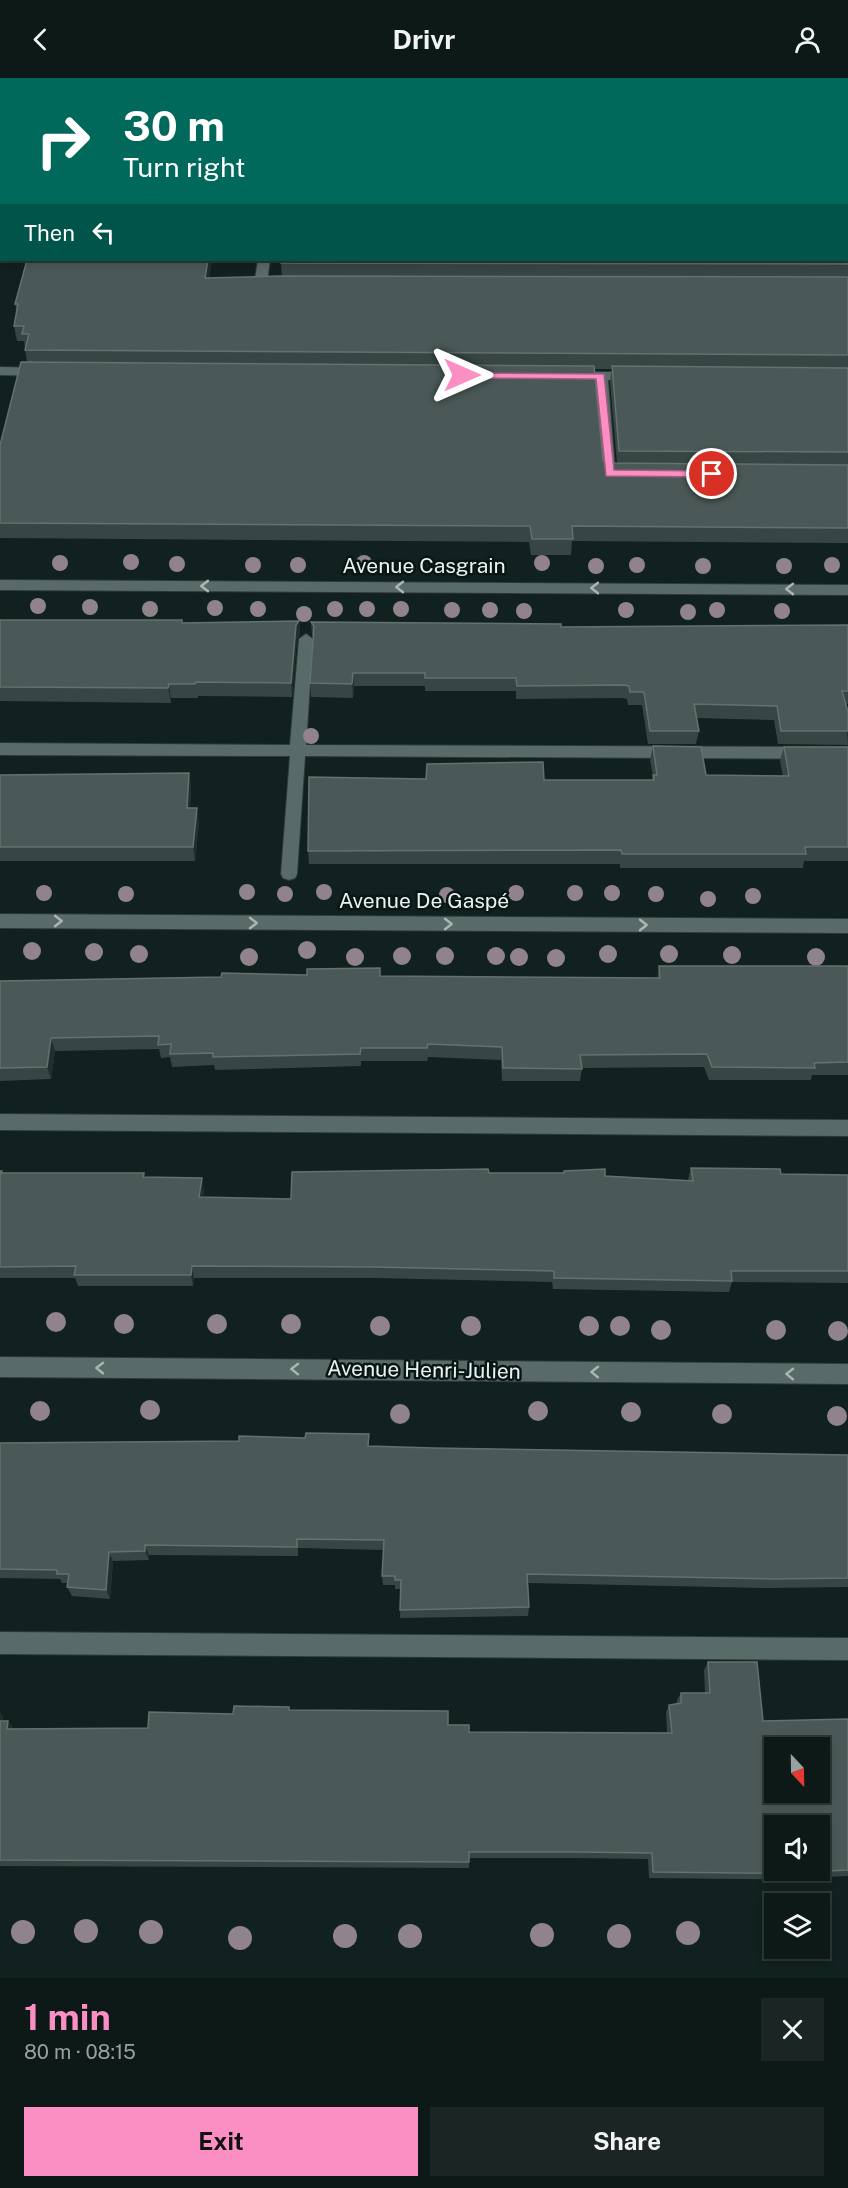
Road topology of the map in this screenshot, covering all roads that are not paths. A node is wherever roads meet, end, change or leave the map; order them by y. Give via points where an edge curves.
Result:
1 (264, 261) edge
2 (294, 286) edge
3 (0, 371) edge
4 (59, 372) edge
5 (554, 375) edge
6 (601, 376) junction
7 (648, 376) edge
8 (642, 474) edge
9 (0, 585) edge
10 (848, 590) edge
11 (306, 639) dead end
12 (0, 749) edge
13 (298, 750) junction
14 (848, 753) edge
15 (289, 874) dead end
16 (0, 921) edge
17 (848, 926) edge
18 (0, 1122) edge
19 (848, 1128) edge
20 (0, 1367) edge
21 (848, 1374) edge
22 (0, 1643) edge
23 (848, 1649) edge

1 - 2 street via 260,285
3 - 4 street
5 - 6 street
6 - 7 street
6 - 8 street via 609,473
10 -> 9 street, Avenue Casgrain
11 - 13 street
12 - 13 street
13 - 14 street
13 - 15 street
16 -> 17 street, Avenue De Gaspé
18 - 19 street
21 -> 20 street, Avenue Henri-Julien
22 - 23 street

